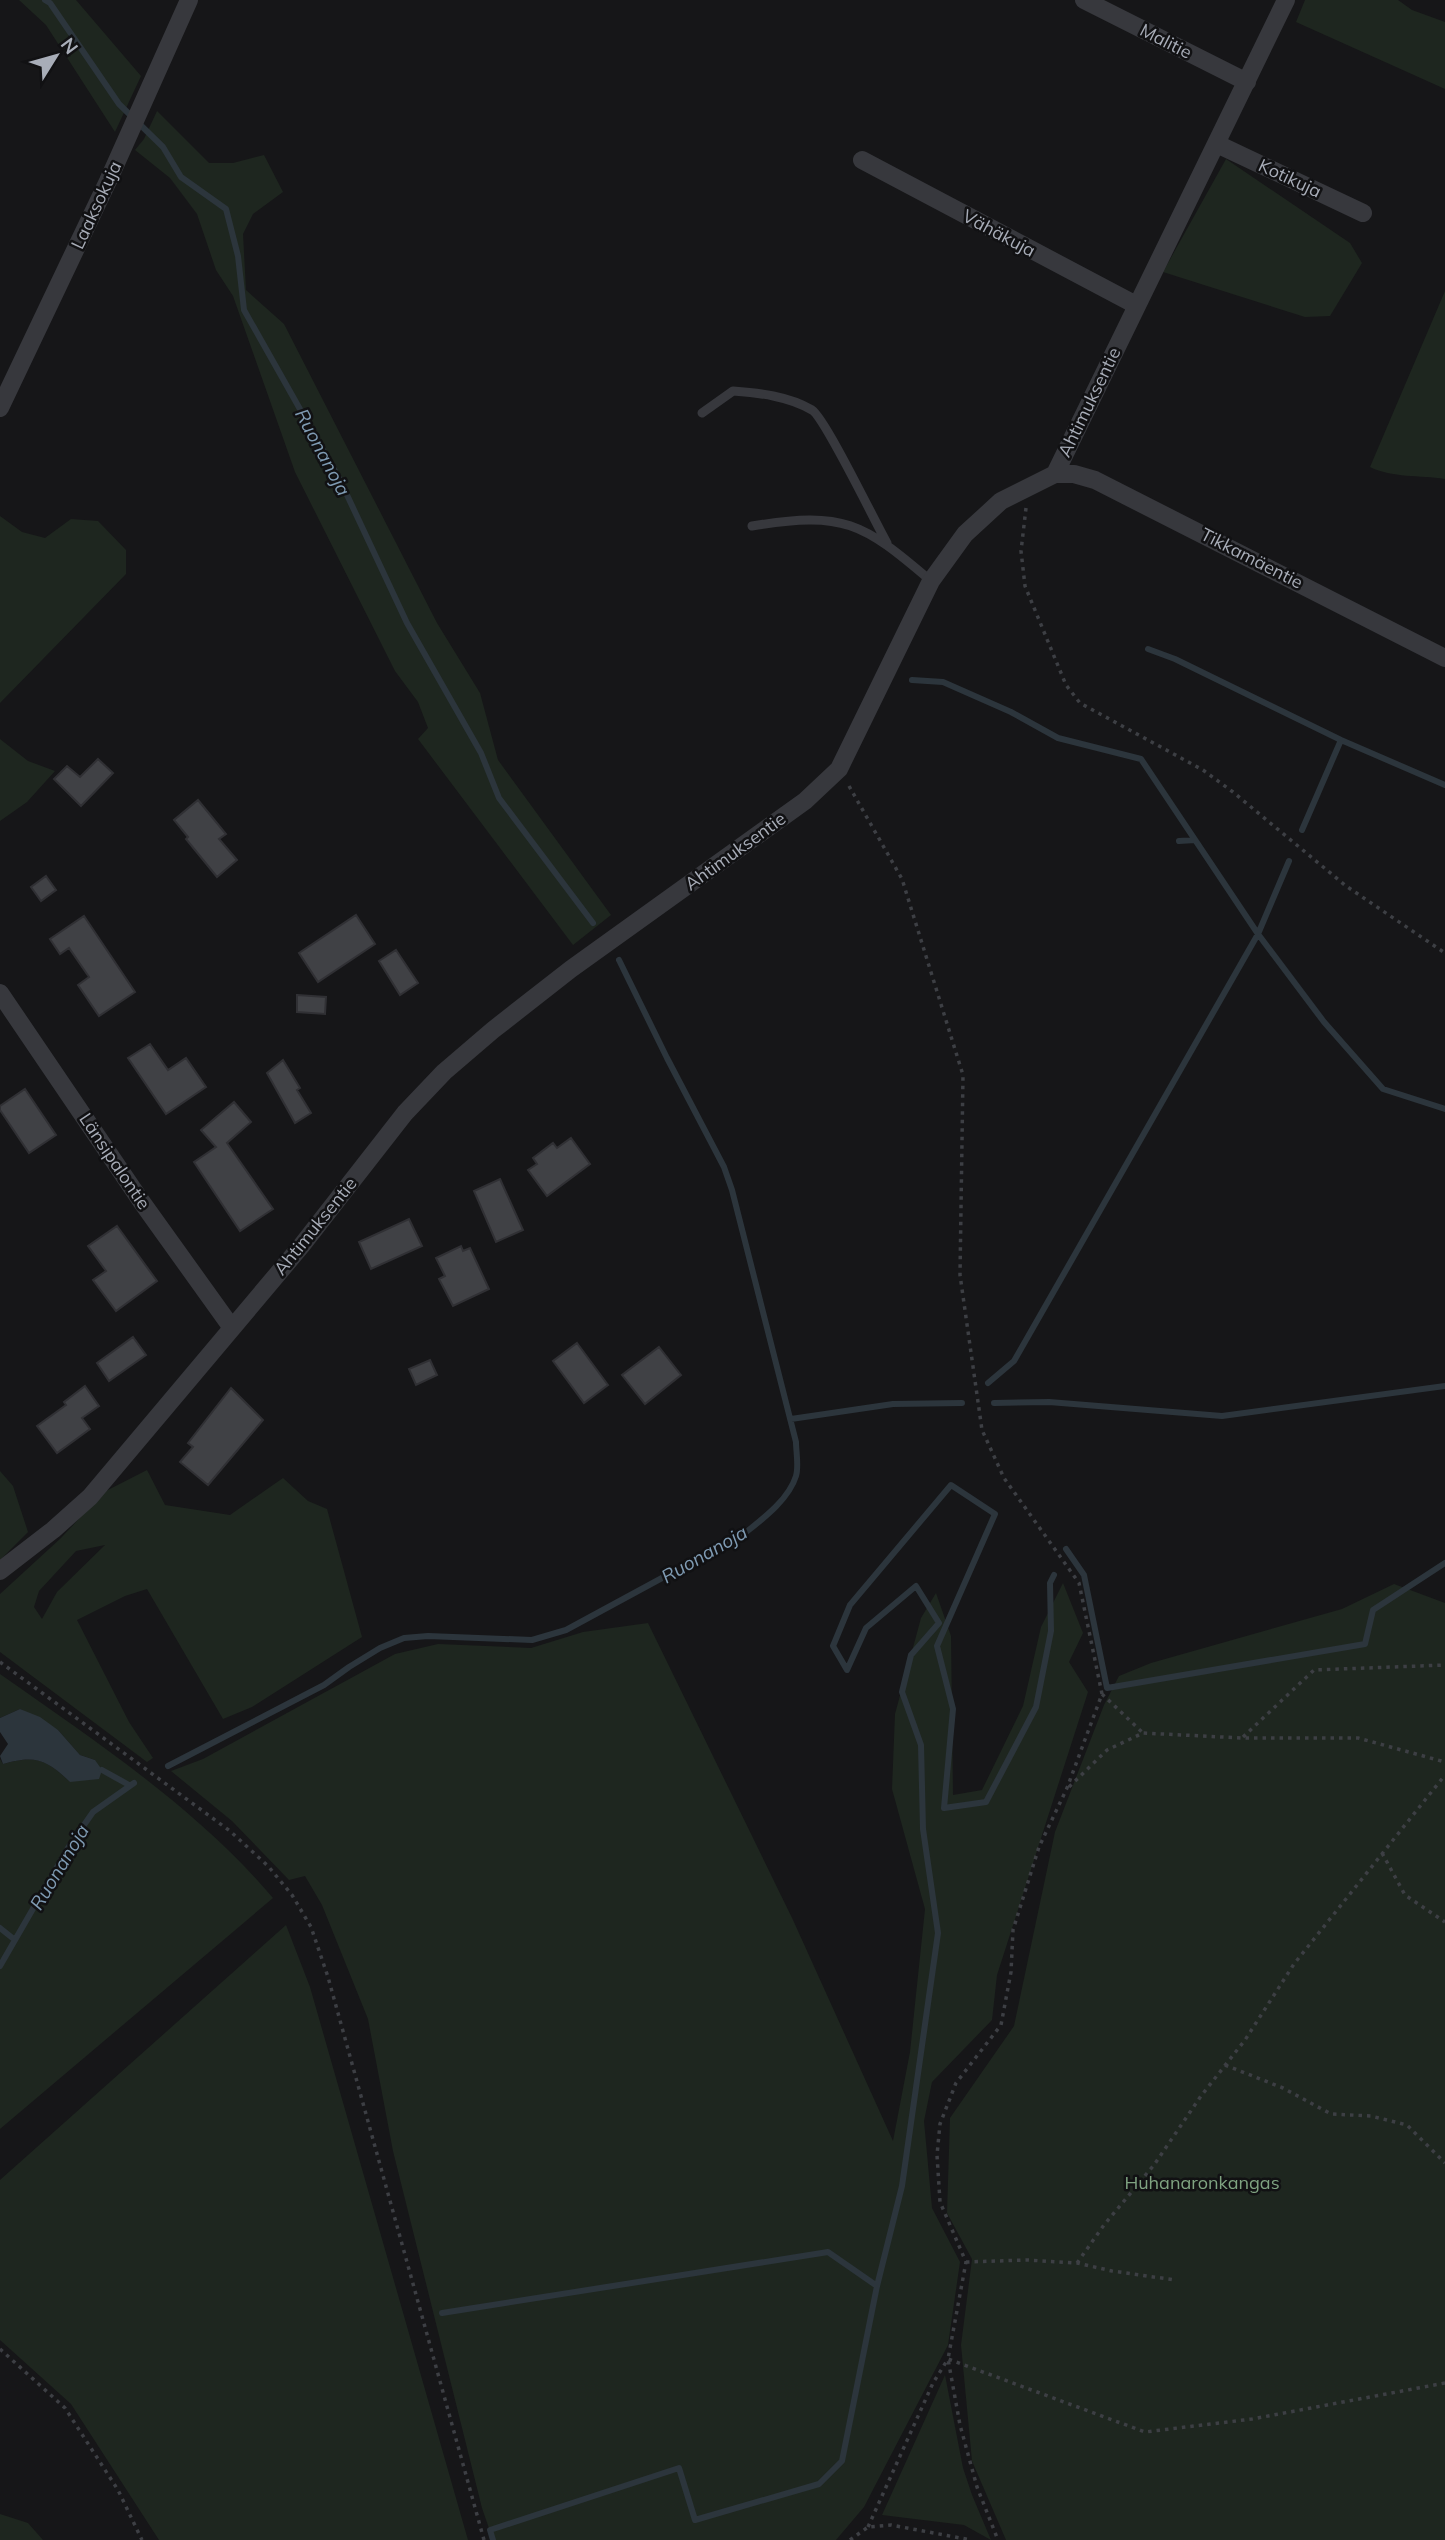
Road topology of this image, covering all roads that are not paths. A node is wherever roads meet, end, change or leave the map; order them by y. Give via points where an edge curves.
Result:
1 (189, 0) edge
2 (1084, 0) edge
3 (1286, 0) edge
4 (1247, 82) junction
5 (1217, 144) junction
6 (862, 160) dead end
7 (1363, 213) dead end
8 (1136, 305) junction
9 (0, 408) edge
10 (702, 413) dead end
11 (1055, 474) junction
12 (752, 526) dead end
13 (887, 543) junction
14 (931, 581) junction
15 (1445, 658) edge
16 (0, 993) edge
17 (232, 1328) junction
18 (0, 1571) edge

1 - 9 street, Laaksokuja
2 - 4 street, Malitie
3 - 4 street, Ahtimuksentie
4 - 5 street, Ahtimuksentie
5 - 7 street, Kotikuja
5 - 8 street, Ahtimuksentie
6 - 8 street, Vähäkuja
8 - 11 street, Ahtimuksentie
10 - 13 lane via 733,391 770,394 814,411
11 - 14 street, Ahtimuksentie via 1001,501 965,534
11 - 15 street, Tikkamäentie via 1074,474 1106,485
12 - 13 lane via 832,520
13 - 14 lane
14 - 17 street, Ahtimuksentie via 839,769 805,801 571,969 444,1072 405,1113
16 - 17 street, Länsipalontie
17 - 18 street, Ahtimuksentie via 90,1497

